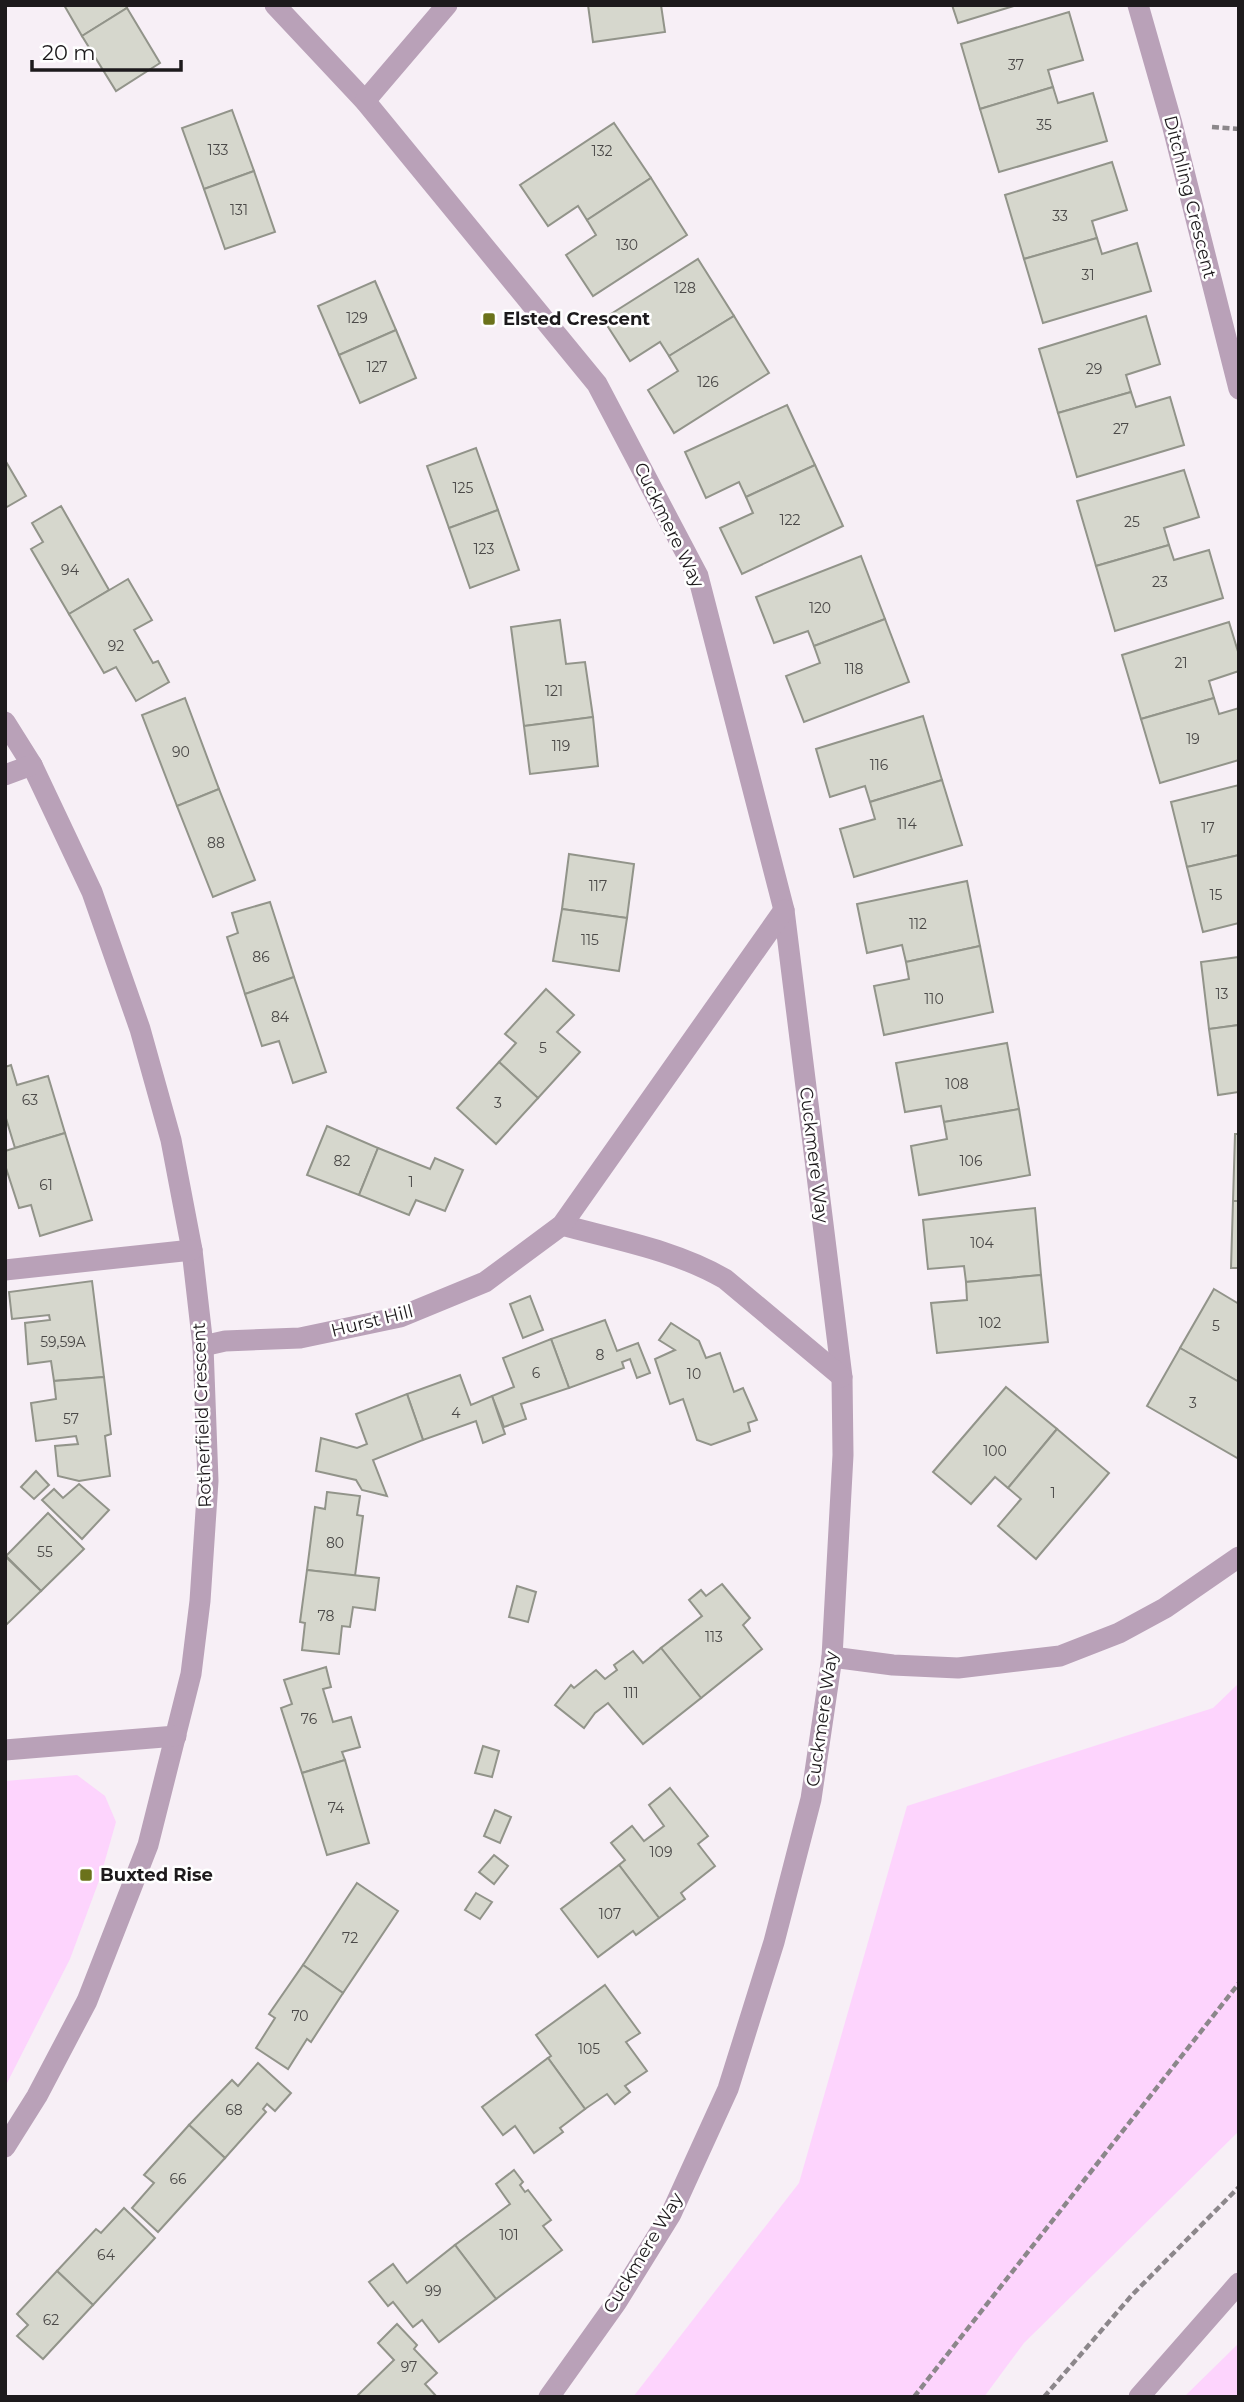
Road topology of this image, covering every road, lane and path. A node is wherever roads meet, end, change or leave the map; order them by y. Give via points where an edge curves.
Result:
1 (275, 5) edge
2 (447, 5) edge
3 (1138, 5) edge
4 (366, 101) junction
5 (1239, 389) edge
6 (5, 722) edge
7 (32, 765) junction
8 (5, 775) edge
9 (784, 910) junction
10 (562, 1225) junction
11 (192, 1250) junction
12 (5, 1270) edge
13 (202, 1346) junction
14 (842, 1377) junction
15 (1239, 1557) edge
16 (832, 1657) junction
17 (176, 1736) junction
18 (5, 1750) edge
19 (1239, 1983) edge
20 (5, 2147) edge
21 (1239, 2187) edge
22 (1239, 2283) edge
23 (548, 2397) edge
24 (914, 2397) edge
25 (1044, 2397) edge
26 (1139, 2397) edge

1 - 4 street, Cuckmere Way
2 - 4 street
3 - 5 street, Ditchling Crescent
4 - 9 street, Cuckmere Way via 597,383 698,576
6 - 7 street, Rotherfield Crescent
7 - 8 street
7 - 11 street, Rotherfield Crescent via 92,892 140,1029 171,1140
9 - 10 street, Hurst Hill
9 - 14 street, Cuckmere Way
10 - 13 street, Hurst Hill via 485,1282 400,1317 300,1339
10 - 14 street via 678,1256 708,1269 726,1279
11 - 12 street
11 - 13 street, Rotherfield Crescent
13 - 17 street, Rotherfield Crescent via 208,1481 200,1601 191,1674
14 - 16 street, Cuckmere Way via 843,1455
15 - 16 street via 1165,1608 1119,1633 1060,1656 958,1668
16 - 23 street, Cuckmere Way via 811,1799 774,1942 728,2089 671,2214 616,2303
17 - 18 street
17 - 20 street, Rotherfield Crescent via 148,1845 87,2001
19 - 24 path
21 - 25 path via 1132,2295
22 - 26 street

